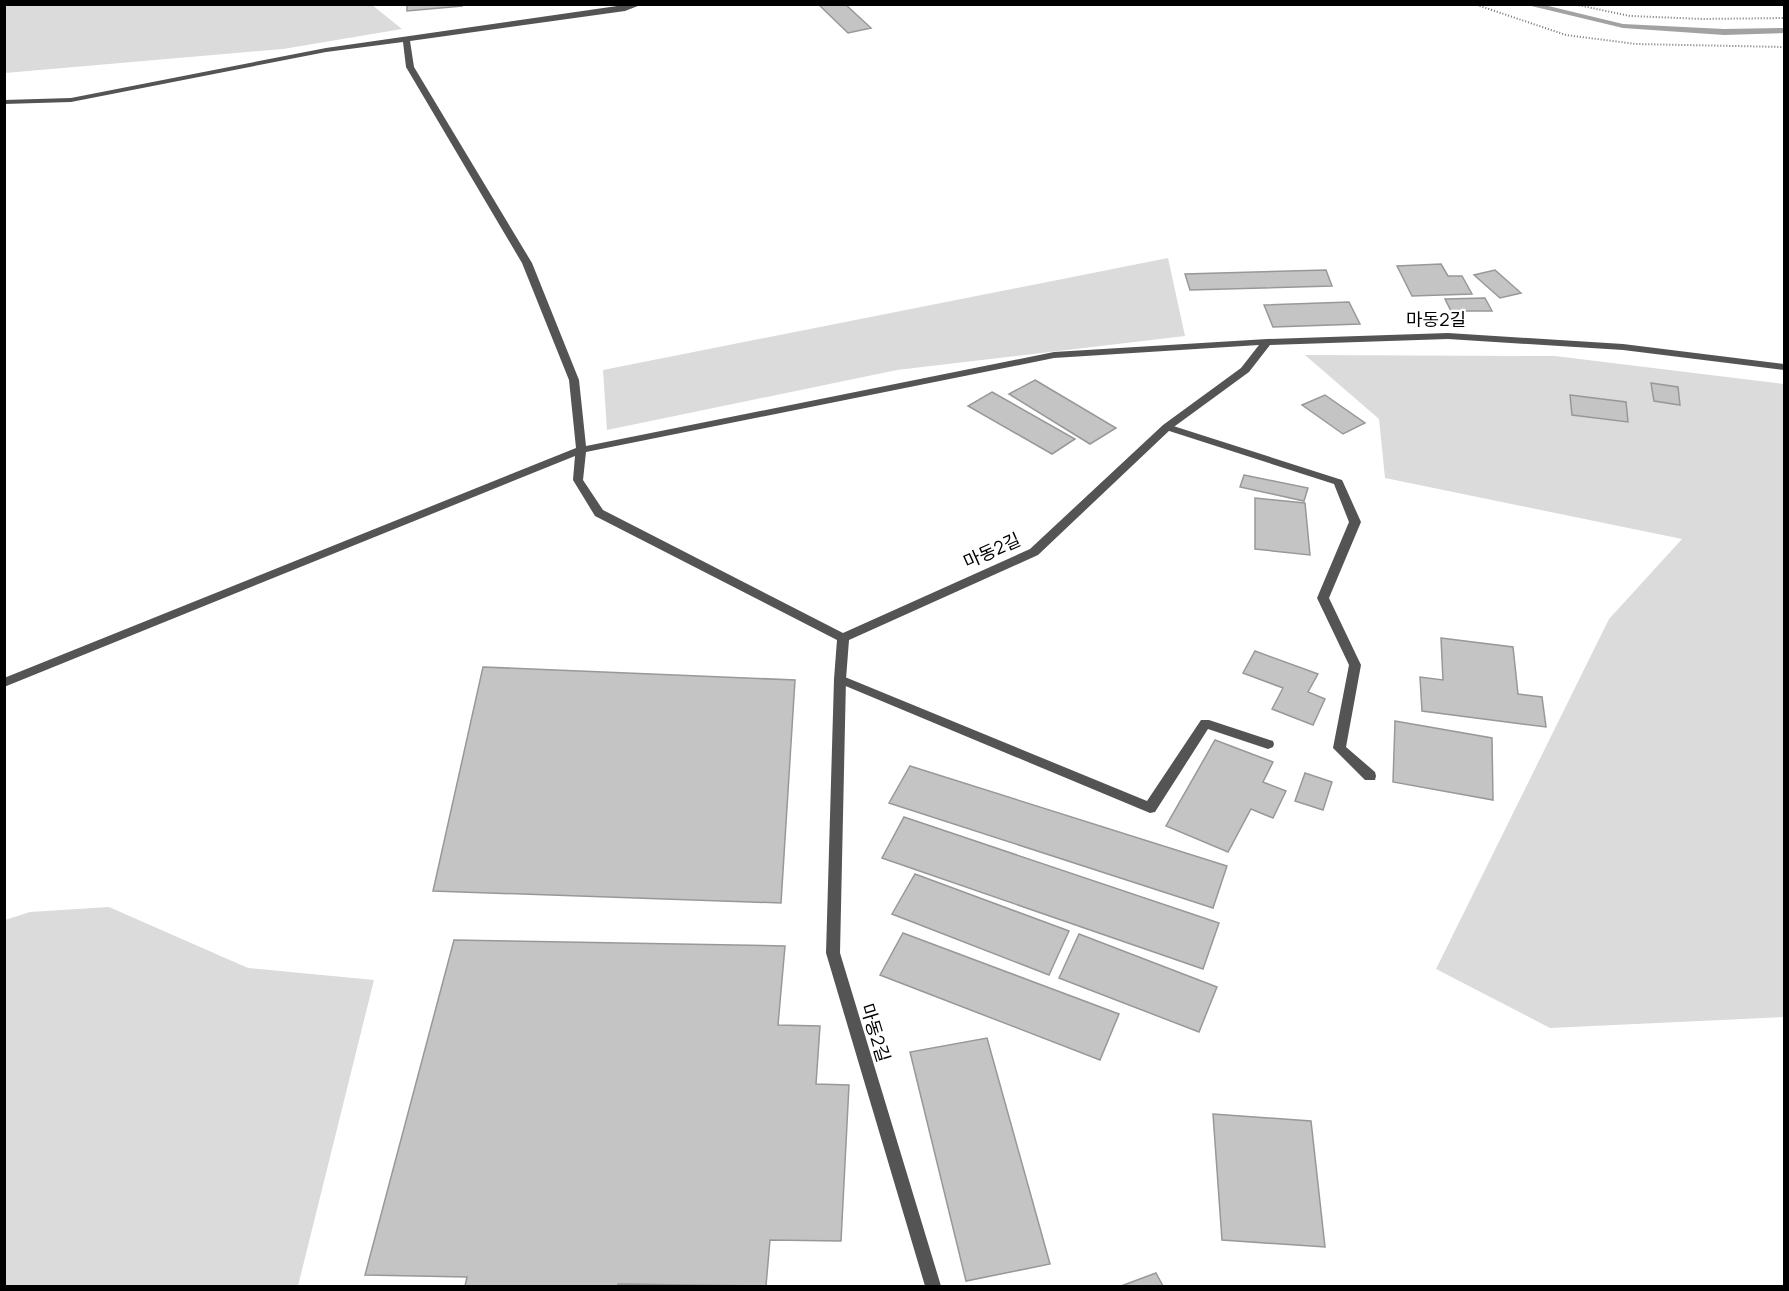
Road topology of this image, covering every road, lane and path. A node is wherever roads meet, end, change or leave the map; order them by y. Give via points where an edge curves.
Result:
1 (640, 4) edge
2 (1474, 4) edge
3 (1573, 4) edge
4 (1785, 18) edge
5 (406, 39) junction
6 (1785, 46) edge
7 (4, 102) edge
8 (1267, 342) junction
9 (1785, 367) edge
10 (1167, 427) junction
11 (581, 450) junction
12 (843, 638) junction
13 (840, 679) junction
14 (4, 683) edge
15 (1268, 744) dead end
16 (1370, 776) dead end
17 (933, 1287) edge

1 - 5 street
2 - 6 path via 1566,35 1636,44
3 - 4 path via 1630,16
5 - 7 street via 326,50 71,100
5 - 11 street via 410,67 527,264 574,380
8 - 9 street, 마동2길 via 1448,336 1623,347
8 - 10 street, 마동2길 via 1245,370
8 - 11 street via 1054,355
10 - 12 street, 마동2길 via 1034,552
10 - 16 street via 1338,482 1355,522 1323,598 1355,665 1339,748
11 - 12 street via 578,480 599,513
11 - 14 street
12 - 13 street, 마동2길
13 - 15 street via 1150,808 1205,723
13 - 17 street, 마동2길 via 832,953

